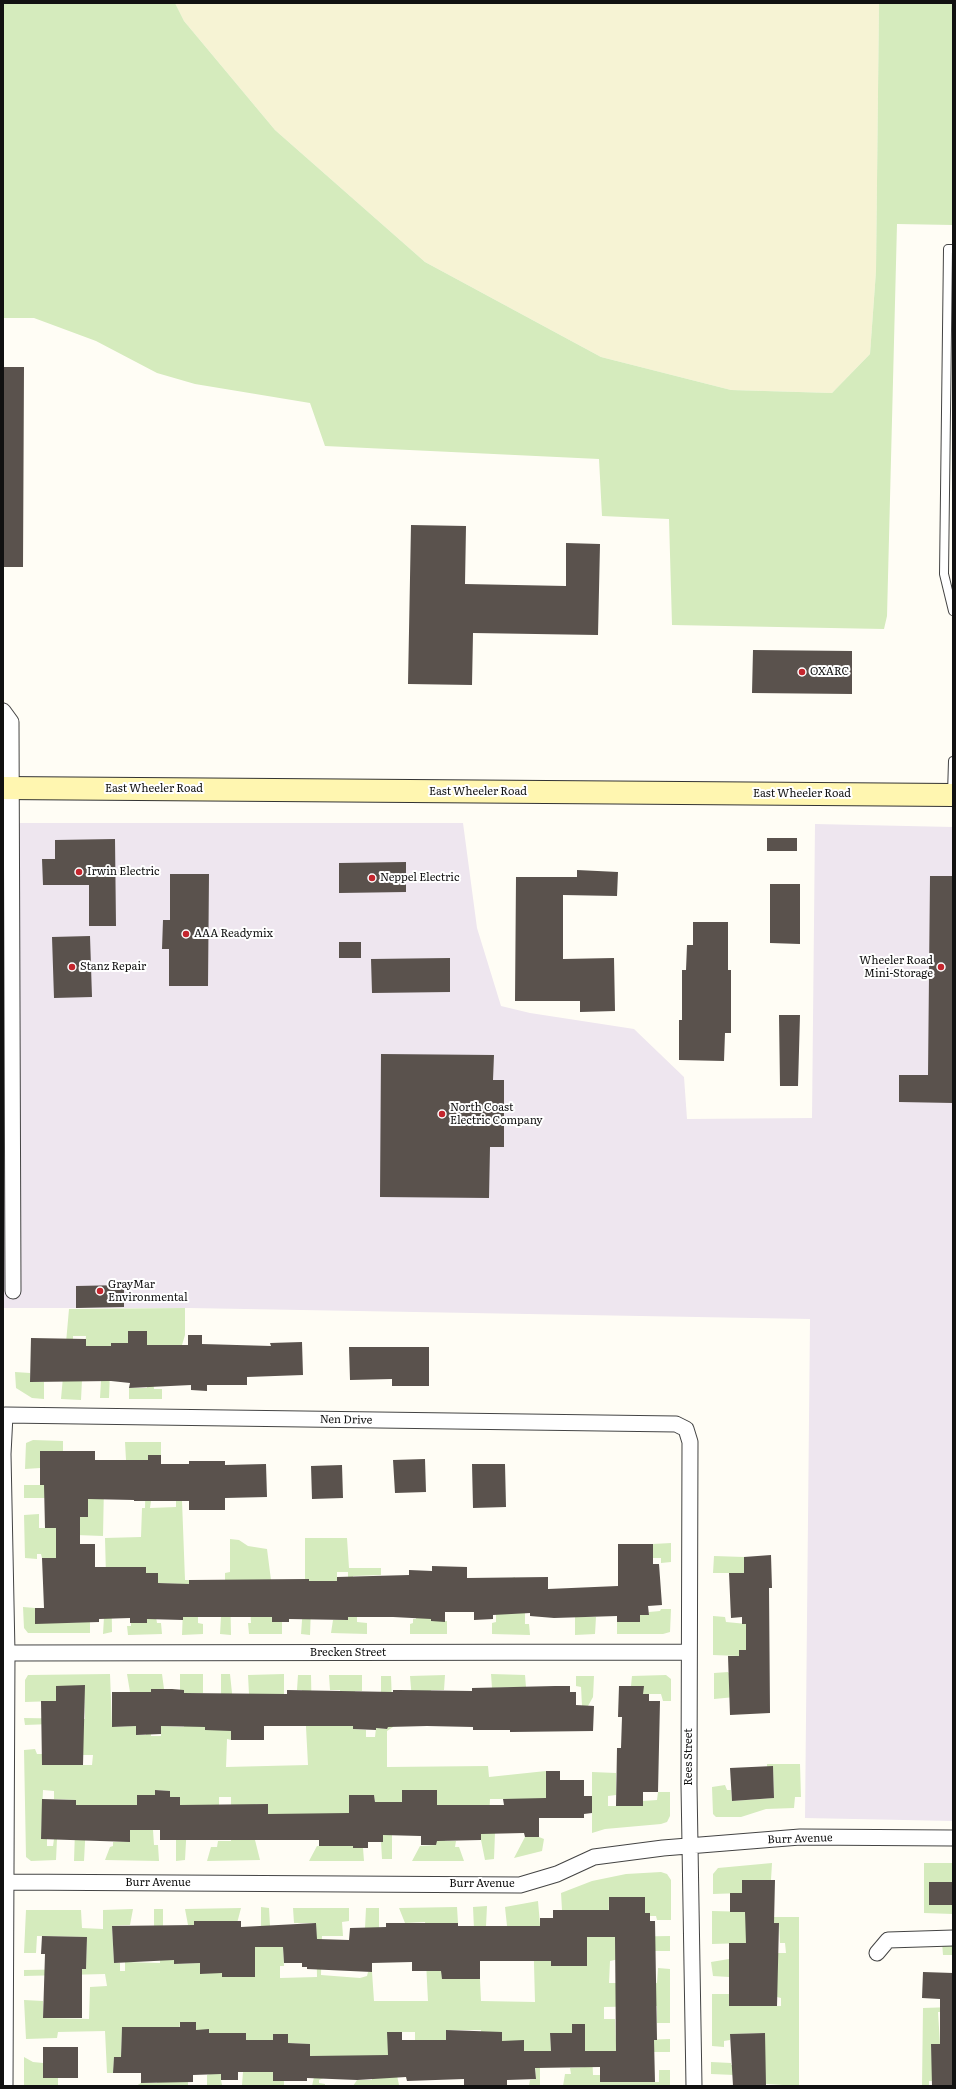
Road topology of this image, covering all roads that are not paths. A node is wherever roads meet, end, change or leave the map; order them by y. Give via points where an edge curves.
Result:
1 (953, 249) edge
2 (953, 612) edge
3 (3, 711) edge
4 (953, 761) edge
5 (6, 788) edge
6 (953, 796) edge
7 (12, 1291) dead end
8 (686, 1429) joint
9 (688, 1652) junction
10 (7, 1653) junction
11 (953, 1838) edge
12 (691, 1846) junction
13 (5, 1882) junction
14 (953, 1938) edge
15 (877, 1952) dead end
16 (5, 2086) edge
17 (694, 2086) edge

1 - 2 lane via 948,249 944,574
3 - 5 street via 11,722
4 - 6 lane
5 - 6 main road, East Wheeler Road
5 - 7 street
8 - 9 street, Rees Street via 690,1442
8 - 10 street, Nen Drive via 676,1424 5,1415 3,1454
9 - 10 street, Brecken Street
9 - 12 street, Rees Street
10 - 13 street
11 - 12 street, Burr Avenue via 800,1837
12 - 13 street, Burr Avenue via 600,1856 557,1874 520,1885
12 - 17 street, Rees Street
13 - 16 street
14 - 15 street via 888,1940

